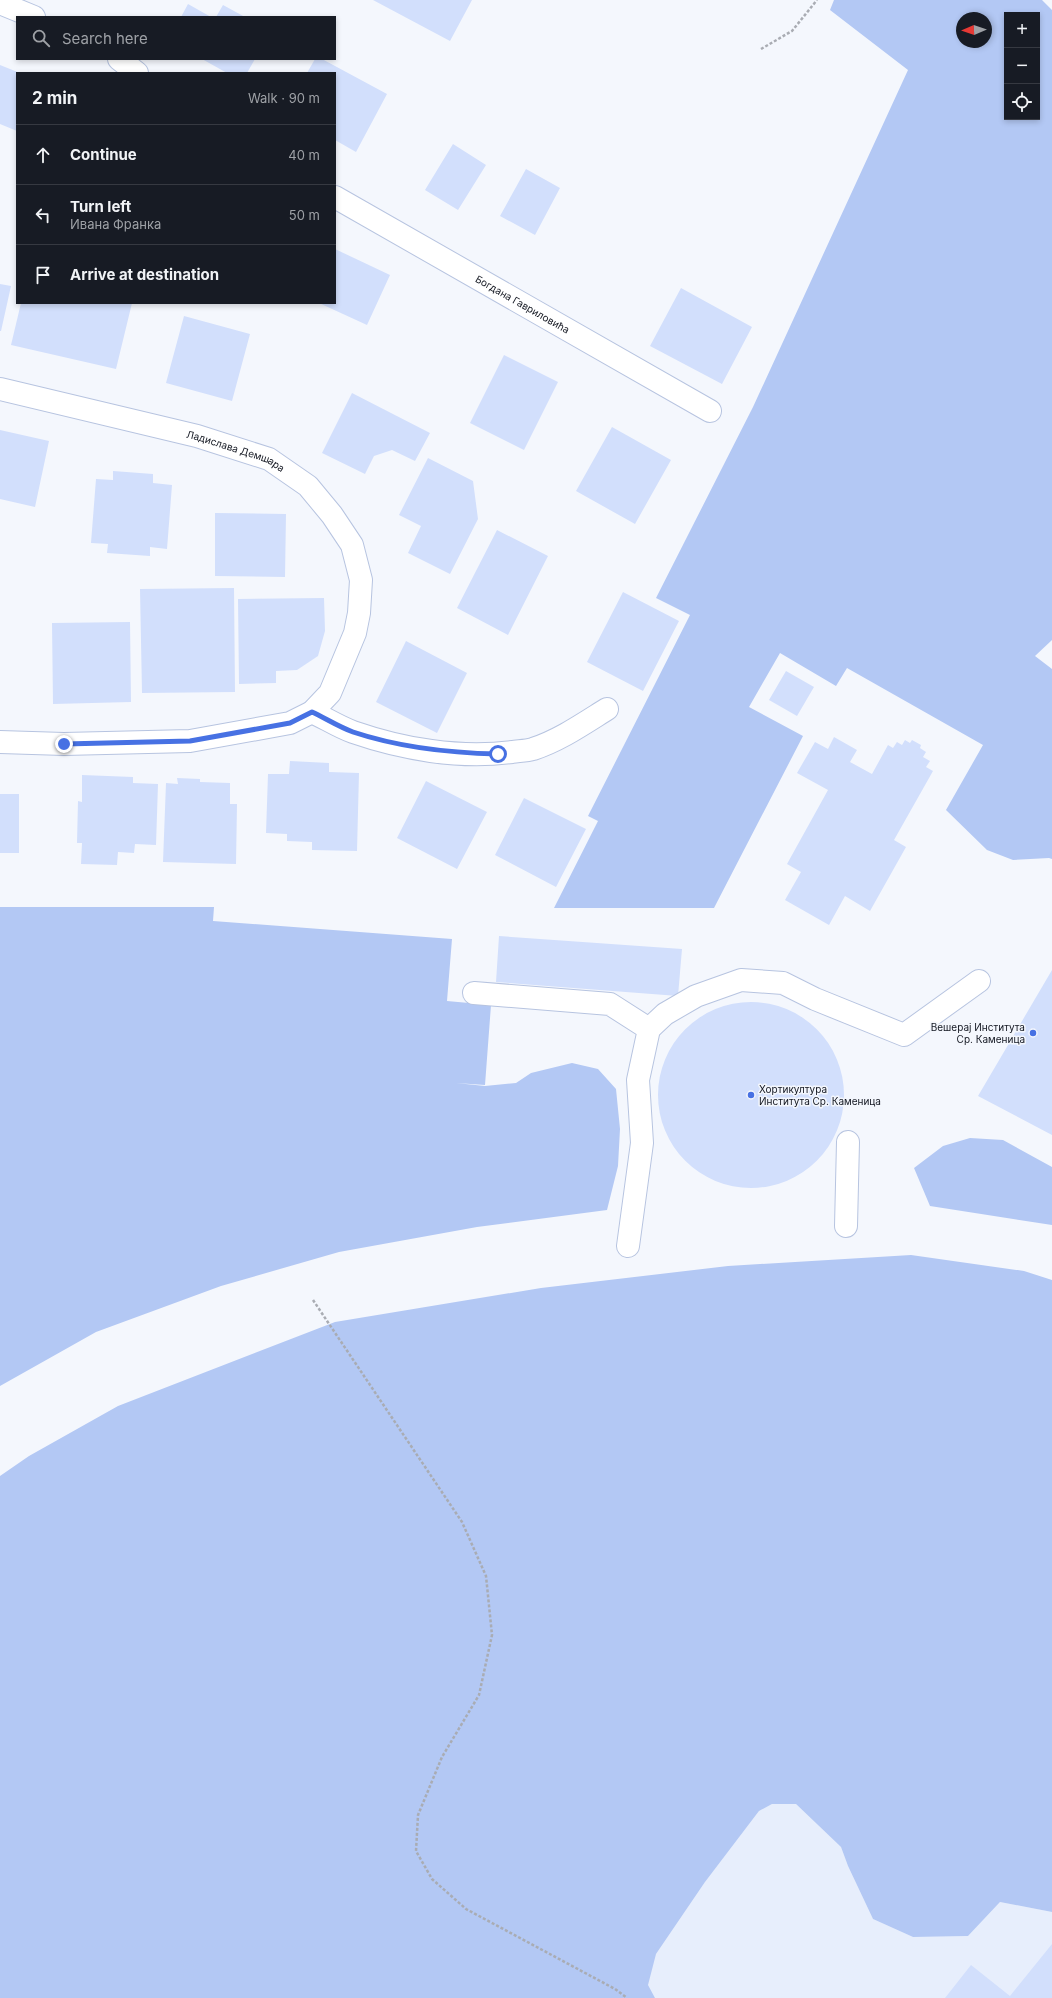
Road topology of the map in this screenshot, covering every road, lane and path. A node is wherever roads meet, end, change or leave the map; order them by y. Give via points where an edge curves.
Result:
1 (817, 0) edge
2 (0, 3) edge
3 (32, 16) edge
4 (761, 49) dead end
5 (120, 60) edge
6 (136, 72) edge
7 (336, 198) edge
8 (0, 389) edge
9 (710, 411) dead end
10 (608, 709) dead end
11 (312, 712) junction
12 (0, 742) edge
13 (979, 981) dead end
14 (474, 993) dead end
15 (649, 1029) junction
16 (848, 1142) dead end
17 (846, 1226) dead end
18 (628, 1246) dead end
19 (313, 1300) dead end
20 (627, 1998) edge

1 - 4 path via 792,31
2 - 3 street
5 - 6 street
7 - 9 street, Богдана Гавриловића
8 - 11 street, Ладислава Демшара via 197,436 269,459 308,486 352,545 361,580 355,633 330,693
10 - 11 street via 568,733 532,750 498,754 430,751 389,742 352,731
11 - 12 street, Ладислава Демшара via 290,723 190,741 64,744
13 - 15 street via 904,1035 815,999 783,983 742,980 696,996 665,1014
14 - 15 street via 610,1004
15 - 18 street via 638,1080 642,1144
16 - 17 street
19 - 20 path via 462,1522 486,1576 492,1636 480,1695 442,1757 418,1815 416,1851 432,1879 466,1910 615,1989

